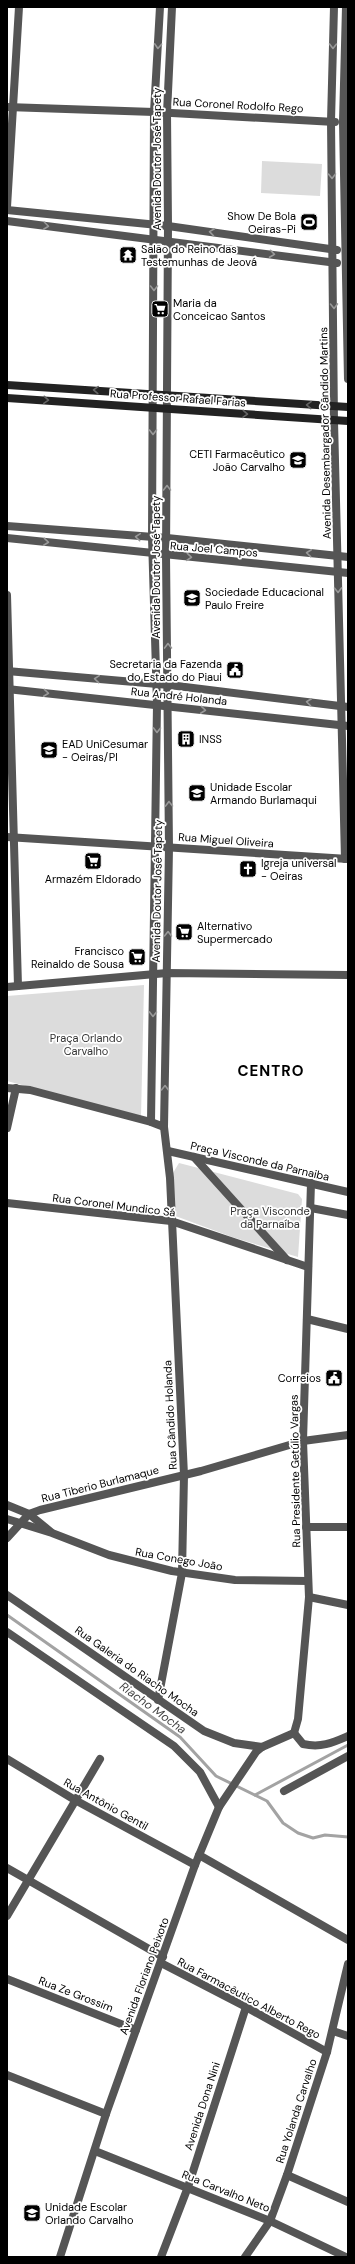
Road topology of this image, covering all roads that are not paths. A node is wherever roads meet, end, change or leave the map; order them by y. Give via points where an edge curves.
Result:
1 (19, 7) edge
2 (160, 7) edge
3 (172, 7) edge
4 (334, 7) edge
5 (346, 7) edge
6 (10, 108) edge
7 (154, 112) junction
8 (167, 113) junction
9 (332, 121) junction
10 (345, 123) edge
11 (7, 208) edge
12 (7, 221) edge
13 (155, 225) junction
14 (168, 226) junction
15 (155, 238) junction
16 (168, 240) junction
17 (333, 249) junction
18 (346, 251) edge
19 (333, 263) junction
20 (346, 264) edge
21 (348, 379) edge
22 (7, 385) edge
23 (154, 394) junction
24 (168, 395) junction
25 (7, 398) edge
26 (153, 407) junction
27 (335, 407) junction
28 (348, 407) edge
29 (168, 408) junction
30 (348, 420) edge
31 (334, 421) junction
32 (7, 526) edge
33 (7, 538) edge
34 (152, 538) junction
35 (167, 538) junction
36 (153, 553) junction
37 (166, 555) junction
38 (338, 556) junction
39 (348, 557) edge
40 (338, 571) junction
41 (348, 573) edge
42 (7, 595) edge
43 (8, 672) edge
44 (156, 684) junction
45 (168, 685) junction
46 (9, 690) edge
47 (157, 704) junction
48 (168, 706) junction
49 (344, 706) edge
50 (345, 726) edge
51 (10, 837) edge
52 (155, 847) junction
53 (169, 848) junction
54 (347, 859) edge
55 (167, 973) junction
56 (348, 974) edge
57 (153, 975) junction
58 (18, 986) junction
59 (7, 987) edge
60 (7, 1088) edge
61 (16, 1088) junction
62 (151, 1122) junction
63 (164, 1127) junction
64 (7, 1128) edge
65 (168, 1151) junction
66 (194, 1157) junction
67 (311, 1183) junction
68 (348, 1192) edge
69 (7, 1203) edge
70 (311, 1208) junction
71 (348, 1216) edge
72 (172, 1221) junction
73 (287, 1260) junction
74 (308, 1267) junction
75 (306, 1319) junction
76 (348, 1329) edge
77 (348, 1435) edge
78 (303, 1441) junction
79 (184, 1475) junction
80 (7, 1505) edge
81 (29, 1514) junction
82 (7, 1519) edge
83 (19, 1524) junction
84 (306, 1527) junction
85 (348, 1527) edge
86 (52, 1533) junction
87 (7, 1538) edge
88 (182, 1573) junction
89 (308, 1581) junction
90 (7, 1595) edge
91 (309, 1597) junction
92 (348, 1605) edge
93 (7, 1632) edge
94 (158, 1700) junction
95 (294, 1733) junction
96 (348, 1736) edge
97 (262, 1747) junction
98 (348, 1756) edge
99 (7, 1759) edge
100 (100, 1759) dead end
101 (284, 1790) dead end
102 (74, 1800) junction
103 (219, 1807) junction
104 (199, 1854) junction
105 (195, 1864) junction
106 (7, 1868) edge
107 (28, 1881) junction
108 (7, 1916) edge
109 (348, 1940) edge
110 (162, 1960) junction
111 (348, 1964) edge
112 (7, 1979) edge
113 (246, 2007) junction
114 (136, 2030) junction
115 (333, 2031) junction
116 (348, 2036) edge
117 (327, 2052) junction
118 (7, 2075) edge
119 (106, 2114) junction
120 (95, 2151) junction
121 (287, 2175) junction
122 (188, 2187) junction
123 (348, 2202) edge
124 (270, 2222) junction
125 (60, 2257) edge
126 (161, 2257) edge
127 (245, 2257) edge
128 (346, 2257) edge

1 - 6 street
2 -> 7 street, Avenida Doutor José Tapety
3 - 8 street, Avenida Doutor José Tapety
4 -> 9 street, Avenida Desembargador Cândido Martins
5 - 10 street
6 - 7 street, Rua Coronel Rodolfo Rego
6 - 11 street
7 - 8 street, Rua Coronel Rodolfo Rego
7 - 13 street, Avenida Doutor José Tapety
8 - 9 street, Rua Coronel Rodolfo Rego
8 - 14 street, Avenida Doutor José Tapety
9 - 10 street, Rua Coronel Rodolfo Rego
9 -> 17 street, Avenida Desembargador Cândido Martins
10 - 18 street
11 - 13 street
12 -> 15 street
13 - 14 street
13 - 15 street, Avenida Doutor José Tapety
14 - 16 street, Avenida Doutor José Tapety
17 -> 14 street
15 - 16 street
15 -> 23 street, Avenida Doutor José Tapety
16 -> 19 street
16 - 24 street, Avenida Doutor José Tapety
17 - 18 street
17 - 19 street, Avenida Desembargador Cândido Martins
18 - 20 street
19 - 20 street
19 -> 27 street, Avenida Desembargador Cândido Martins
20 - 21 street
23 -> 22 main road, Rua Professor Rafael Farias
23 - 24 main road, Rua Professor Rafael Farias
23 - 26 street, Avenida Doutor José Tapety
27 -> 24 main road, Rua Professor Rafael Farias
24 - 29 street, Avenida Doutor José Tapety
25 -> 26 main road, Rua Professor Rafael Farias
26 - 29 main road, Rua Professor Rafael Farias
26 -> 34 street, Avenida Doutor José Tapety
27 - 28 main road, Rua Professor Rafael Farias
27 - 31 street, Avenida Desembargador Cândido Martins
29 -> 31 main road, Rua Professor Rafael Farias
35 -> 29 street, Avenida Doutor José Tapety
30 - 31 main road, Rua Professor Rafael Farias
31 - 38 street, Avenida Desembargador Cândido Martins
34 -> 32 street, Rua Joel Campos
33 -> 36 street, Rua Joel Campos
34 - 35 street, Rua Joel Campos
34 - 36 street, Avenida Doutor José Tapety
35 - 37 street, Avenida Doutor José Tapety
38 -> 35 street, Rua Joel Campos
36 - 37 street, Rua Joel Campos
36 - 44 street, Avenida Doutor José Tapety
37 -> 40 street, Rua Joel Campos
45 -> 37 street, Avenida Doutor José Tapety
38 - 39 street, Rua Joel Campos
38 - 40 street, Avenida Desembargador Cândido Martins
40 - 41 street, Rua Joel Campos
40 -> 49 street, Avenida Desembargador Cândido Martins
42 - 43 street
44 -> 43 street, Rua André Holanda
43 - 46 street
44 - 45 street, Rua André Holanda
44 - 47 street, Avenida Doutor José Tapety
45 - 48 street, Avenida Doutor José Tapety
49 -> 45 street, Rua André Holanda
46 -> 47 street, Rua André Holanda
46 - 51 street
47 - 48 street, Rua André Holanda
47 -> 52 street, Avenida Doutor José Tapety
48 -> 50 street, Rua André Holanda
53 -> 48 street, Avenida Doutor José Tapety
49 - 50 street, Avenida Desembargador Cândido Martins
50 - 54 street, Avenida Desembargador Cândido Martins
51 - 52 street, Rua Miguel Oliveira
51 - 58 street
52 - 53 street, Rua Miguel Oliveira
52 - 57 street, Avenida Doutor José Tapety
53 - 54 street, Rua Miguel Oliveira
55 -> 53 street, Avenida Doutor José Tapety
55 - 56 street
55 - 57 street
63 -> 55 street, Avenida Doutor José Tapety
57 - 58 street
57 -> 62 street, Avenida Doutor José Tapety
58 - 59 street
60 - 61 street
61 - 62 street
61 - 64 street
62 - 63 street
63 - 65 street, Rua Cândido Holanda
65 - 66 street, Praça Visconde da Parnaiba
65 - 72 street, Rua Cândido Holanda
66 - 67 street, Praça Visconde da Parnaiba
66 - 73 street
67 - 68 street, Praça Visconde da Parnaiba
67 - 70 street, Rua Presidente Getúlio Vargas
69 - 72 street, Rua Coronel Mundico Sá
70 - 71 street
70 - 74 street, Rua Presidente Getúlio Vargas
72 - 73 street, Rua Coronel Mundico Sá
72 - 79 street, Rua Cândido Holanda
73 - 74 street, Rua Coronel Mundico Sá
74 - 75 street, Rua Presidente Getúlio Vargas
75 - 76 street
75 - 78 street, Rua Presidente Getúlio Vargas
77 - 78 street, Rua Tiberio Burlamaque
78 - 79 street, Rua Tiberio Burlamaque
78 - 84 street, Rua Presidente Getúlio Vargas
79 - 81 street, Rua Tiberio Burlamaque
79 - 88 street, Rua Cândido Holanda
80 - 81 street, Rua Conego João
81 - 83 street
81 - 86 street, Rua Conego João
82 - 83 street, Rua Conego João
83 - 86 street, Rua Conego João
83 - 87 street
84 - 85 street
84 - 89 street, Rua Presidente Getúlio Vargas
86 - 88 street, Rua Conego João via 109,1556
88 - 89 street, Rua Conego João via 235,1580
88 - 94 street, Rua Cândido Holanda
89 - 91 street, Rua Presidente Getúlio Vargas
90 - 94 street, Rua Galeria do Riacho Mocha
91 - 92 street
91 - 95 street, Rua Presidente Getúlio Vargas via 298,1719
93 - 103 street via 174,1746 200,1772
94 - 97 street, Rua Galeria do Riacho Mocha via 198,1727 221,1738
95 - 96 street via 303,1744 315,1746 331,1744
95 - 97 street, Avenida Floriano Peixoto
97 - 103 street, Avenida Floriano Peixoto via 252,1757
98 - 101 street
99 - 102 street, Rua Antônio Gentil
100 - 102 street
102 - 105 street, Rua Antônio Gentil
102 - 107 street
103 - 104 street, Avenida Floriano Peixoto
104 - 105 street, Avenida Floriano Peixoto
104 - 109 street
105 - 110 street, Avenida Floriano Peixoto
106 - 107 street, Rua Farmacêutico Alberto Rego
107 - 108 street
107 - 110 street, Rua Farmacêutico Alberto Rego
110 - 113 street, Rua Farmacêutico Alberto Rego
110 - 114 street, Avenida Floriano Peixoto
111 - 115 street, Rua Yolanda Carvalho
112 - 114 street, Rua Ze Grossim
113 - 117 street, Rua Farmacêutico Alberto Rego
113 - 122 street, Avenida Dona Nini
114 - 119 street, Avenida Floriano Peixoto
115 - 116 street
115 - 117 street, Rua Yolanda Carvalho
117 - 121 street, Rua Yolanda Carvalho
118 - 119 street
119 - 120 street, Avenida Floriano Peixoto
120 - 122 street, Rua Carvalho Neto
120 - 125 street, Avenida Floriano Peixoto
121 - 123 street
121 - 124 street, Rua Yolanda Carvalho
122 - 124 street, Rua Carvalho Neto
122 - 126 street, Avenida Dona Nini
124 - 127 street, Rua Yolanda Carvalho
124 - 128 street, Rua Carvalho Neto

